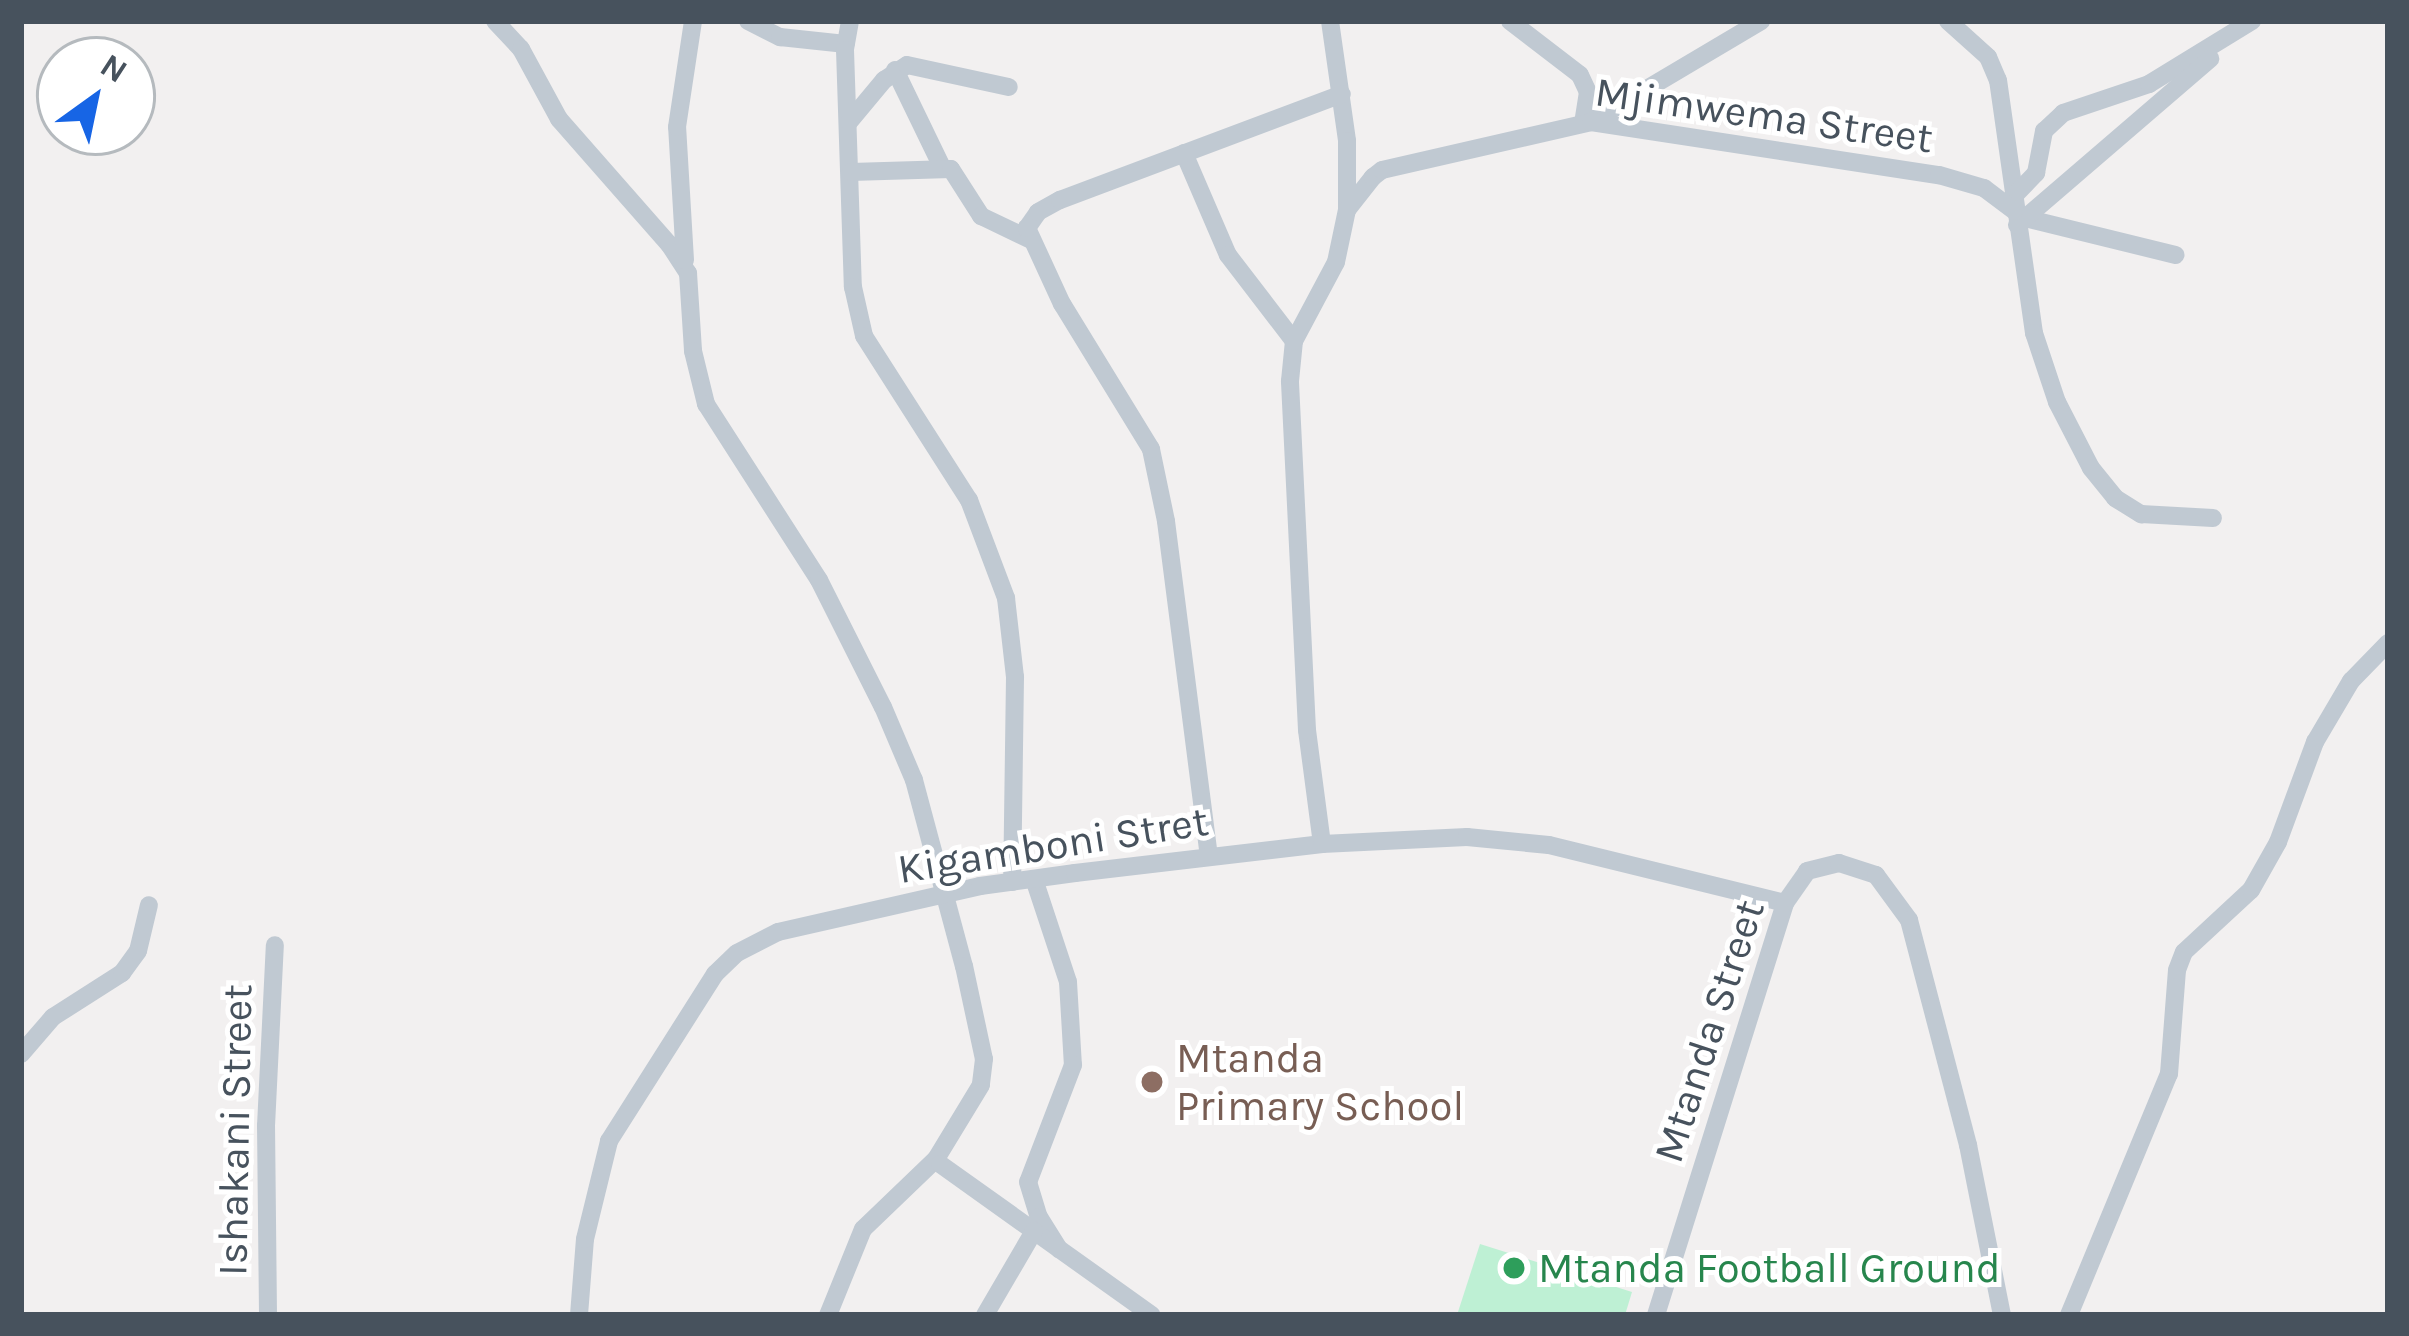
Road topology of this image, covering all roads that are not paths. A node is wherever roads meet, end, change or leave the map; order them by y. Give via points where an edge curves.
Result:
1 (495, 21) edge
2 (693, 21) edge
3 (748, 21) edge
4 (850, 21) edge
5 (1330, 21) edge
6 (1510, 21) edge
7 (1761, 21) edge
8 (1948, 21) edge
9 (2253, 21) edge
10 (846, 44) junction
11 (895, 70) junction
12 (1009, 87) dead end
13 (1342, 94) junction
14 (849, 122) junction
15 (1587, 122) junction
16 (1184, 153) junction
17 (941, 166) junction
18 (851, 172) junction
19 (1348, 209) junction
20 (2017, 213) junction
21 (1029, 239) junction
22 (2176, 255) dead end
23 (688, 274) junction
24 (1294, 341) junction
25 (2213, 518) dead end
26 (2388, 643) edge
27 (1322, 844) junction
28 (1209, 857) junction
29 (1034, 878) junction
30 (1012, 883) junction
31 (941, 896) junction
32 (1784, 903) junction
33 (149, 905) dead end
34 (275, 945) dead end
35 (21, 1054) edge
36 (940, 1164) dead end
37 (1034, 1232) junction
38 (1059, 1249) junction
39 (268, 1315) edge
40 (579, 1315) edge
41 (828, 1315) edge
42 (985, 1315) edge
43 (1152, 1315) edge
44 (1656, 1315) edge
45 (2002, 1315) edge
46 (2069, 1315) edge

1 - 23 street via 521,49 559,119
2 - 23 street via 676,178
3 - 10 street via 780,38
4 - 10 street
5 - 13 street
6 - 15 street via 1580,75
7 - 15 street
8 - 20 street via 1996,71
9 - 20 street
9 - 20 street via 2149,84 2063,113 2044,131
10 - 14 street
11 - 12 street via 907,65
11 - 14 street
11 - 17 street
13 - 16 street
13 - 19 street
14 - 18 street
15 - 19 street, Mjimwema Street via 1382,170
15 - 20 street, Mjimwema Street via 1939,175 1984,188
16 - 21 street via 1038,212
16 - 24 street via 1228,255
17 - 18 street
17 - 21 street via 961,180 981,216
18 - 30 street via 850,272 865,336 969,500 1006,598 1016,677
19 - 24 street via 1336,262
20 - 22 street, Mjimwema Street
20 - 25 street via 2043,367 2079,442 2115,498 2140,514
21 - 28 street via 1151,449
23 - 31 street via 706,404 819,580 883,706 914,780
24 - 27 street via 1289,444
26 - 46 street via 2351,681 2315,742 2252,890 2184,952 2169,1074
27 - 28 street, Kigamboni Stret
27 - 32 street, Kigamboni Stret via 1505,839
28 - 29 street, Kigamboni Stret
29 - 30 street, Kigamboni Stret
29 - 38 street via 1068,982 1073,1064 1028,1182
30 - 31 street, Kigamboni Stret
31 - 40 street, Kigamboni Stret via 778,932 737,952 715,974 609,1141 588,1221
31 - 41 street via 979,1031 981,1085 936,1159 863,1229
32 - 44 street, Mtanda Street
32 - 45 street, Mtanda Street via 1807,871 1839,862 1876,874 1910,920
33 - 35 street via 138,951 122,973 53,1017
34 - 39 street, Ishakani Street
36 - 37 street
37 - 38 street
37 - 42 street
38 - 43 street

